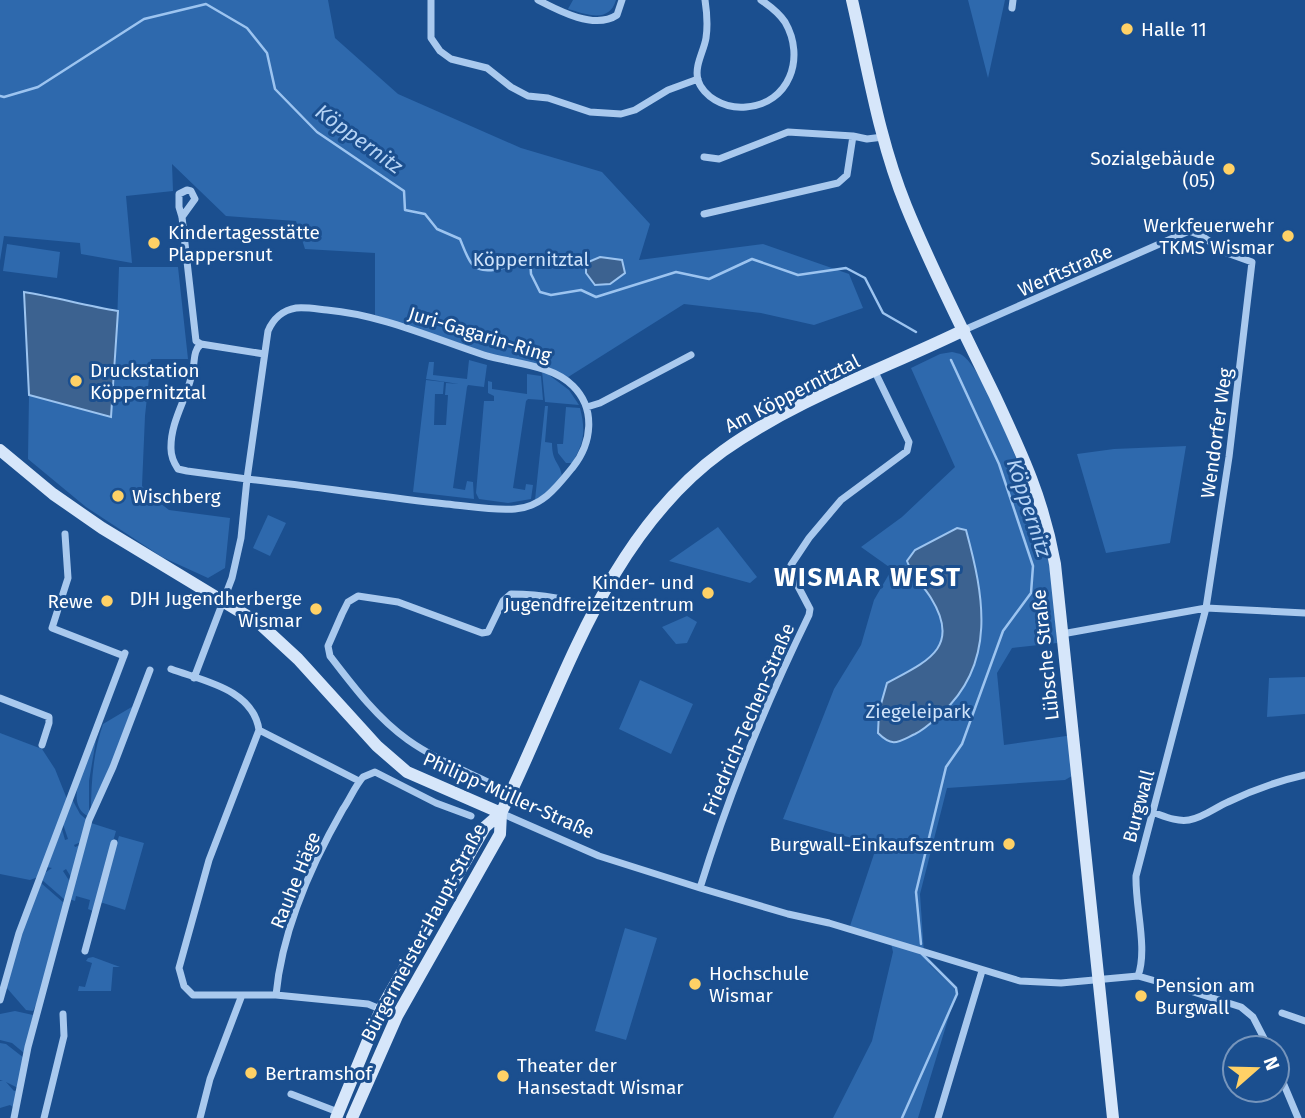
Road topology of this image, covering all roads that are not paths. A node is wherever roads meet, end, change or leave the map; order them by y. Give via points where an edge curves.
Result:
1 (431, 0) edge
2 (538, 0) edge
3 (622, 0) edge
4 (705, 0) edge
5 (761, 0) edge
6 (852, 0) edge
7 (698, 79) junction
8 (853, 136) junction
9 (883, 137) junction
10 (704, 157) dead end
11 (704, 214) dead end
12 (183, 217) dead end
13 (1252, 262) joint
14 (964, 330) junction
15 (201, 344) junction
16 (264, 354) junction
17 (691, 355) dead end
18 (875, 372) junction
19 (587, 407) junction
20 (0, 450) edge
21 (247, 479) junction
22 (65, 534) dead end
23 (223, 600) junction
24 (1206, 608) junction
25 (596, 610) junction
26 (1305, 613) edge
27 (1062, 634) junction
28 (171, 669) dead end
29 (150, 670) dead end
30 (194, 678) junction
31 (0, 698) edge
32 (258, 730) junction
33 (42, 745) dead end
34 (1305, 775) edge
35 (359, 781) junction
36 (497, 787) dead end
37 (1152, 812) junction
38 (501, 813) junction
39 (471, 816) dead end
40 (114, 843) dead end
41 (700, 888) junction
42 (85, 951) dead end
43 (982, 971) junction
44 (1138, 976) junction
45 (1099, 979) junction
46 (242, 995) junction
47 (276, 995) junction
48 (0, 1000) edge
49 (381, 1009) junction
50 (1282, 1013) dead end
51 (63, 1014) dead end
52 (397, 1016) junction
53 (1305, 1021) edge
54 (1262, 1034) edge
55 (291, 1094) dead end
56 (1291, 1101) edge
57 (337, 1115) edge
58 (14, 1118) edge
59 (44, 1118) edge
60 (200, 1118) edge
61 (352, 1118) edge
62 (938, 1118) edge
63 (1113, 1118) edge
64 (1298, 1118) edge

1 - 7 street via 431,38 440,51 487,68 528,96 590,112 621,114
2 - 3 street via 563,12 604,21 617,15
4 - 7 street via 708,24
5 - 7 street via 783,20 792,37 794,64 786,86 761,105 736,108 712,98
6 - 9 street, Lübsche Straße
8 - 9 street
8 - 10 street via 788,132 719,159
8 - 11 street via 850,166 838,183
9 - 14 street, Lübsche Straße via 906,206
12 - 15 street via 194,334
13 - 14 street, Werftstraße via 1189,231
13 - 24 street, Wendorfer Weg
14 - 18 street, Am Köppernitztal
14 - 27 street, Lübsche Straße via 1038,493 1055,564
15 - 16 street
15 - 21 street via 195,351 176,423 173,461 178,469
16 - 19 street, Juri-Gagarin-Ring via 271,324 285,312 305,308 353,313 556,374 578,392
16 - 21 street, Juri-Gagarin-Ring
17 - 19 street
18 - 25 street, Am Köppernitztal via 774,420 708,463 642,532
18 - 41 street, Friedrich-Techen-Straße via 909,442 907,451 841,500 791,565 809,615 741,769
19 - 21 street via 589,435 583,453 549,495 524,508 433,502
20 - 23 street, Philipp-Müller-Straße via 79,513
21 - 23 street, Juri-Gagarin-Ring via 236,562
22 - 48 street via 68,578 52,628 125,655 19,933
23 - 30 street, Juri-Gagarin-Ring
23 - 38 street, Philipp-Müller-Straße via 286,646 358,727 407,772
24 - 26 street
24 - 27 street
24 - 37 street, Burgwall
25 - 36 street via 511,594 488,632 482,634 398,602 358,596 348,602 328,646 330,656 384,720 408,740
25 - 38 street, Am Köppernitztal
27 - 45 street, Lübsche Straße
28 - 30 street
29 - 58 street via 89,820 51,953
30 - 32 street via 245,701 253,710
31 - 33 street via 49,717
32 - 35 street
32 - 46 street via 209,860 179,968 184,986 193,995
34 - 37 street via 1250,792 1197,818 1177,820
35 - 39 street, Philipp-Müller-Straße via 374,772
35 - 47 street, Rauhe Häge via 325,841 295,915
37 - 44 street, Burgwall via 1136,876 1143,963
38 - 41 street, Philipp-Müller-Straße via 599,856
38 - 49 street, Bürgermeister-Haupt-Straße via 485,827
38 - 52 street, Bürgermeister-Haupt-Straße via 500,834
40 - 42 street
41 - 43 street, Philipp-Müller-Straße
43 - 45 street, Philipp-Müller-Straße via 1020,981
43 - 62 street
44 - 45 street
44 - 54 street via 1241,1007
45 - 63 street, Lübsche Straße
46 - 47 street
46 - 60 street
47 - 49 street
49 - 52 street
49 - 57 street, Bürgermeister-Haupt-Straße
50 - 53 street
51 - 59 street via 64,1036
52 - 61 street, Bürgermeister-Haupt-Straße
55 - 57 street
56 - 64 street

